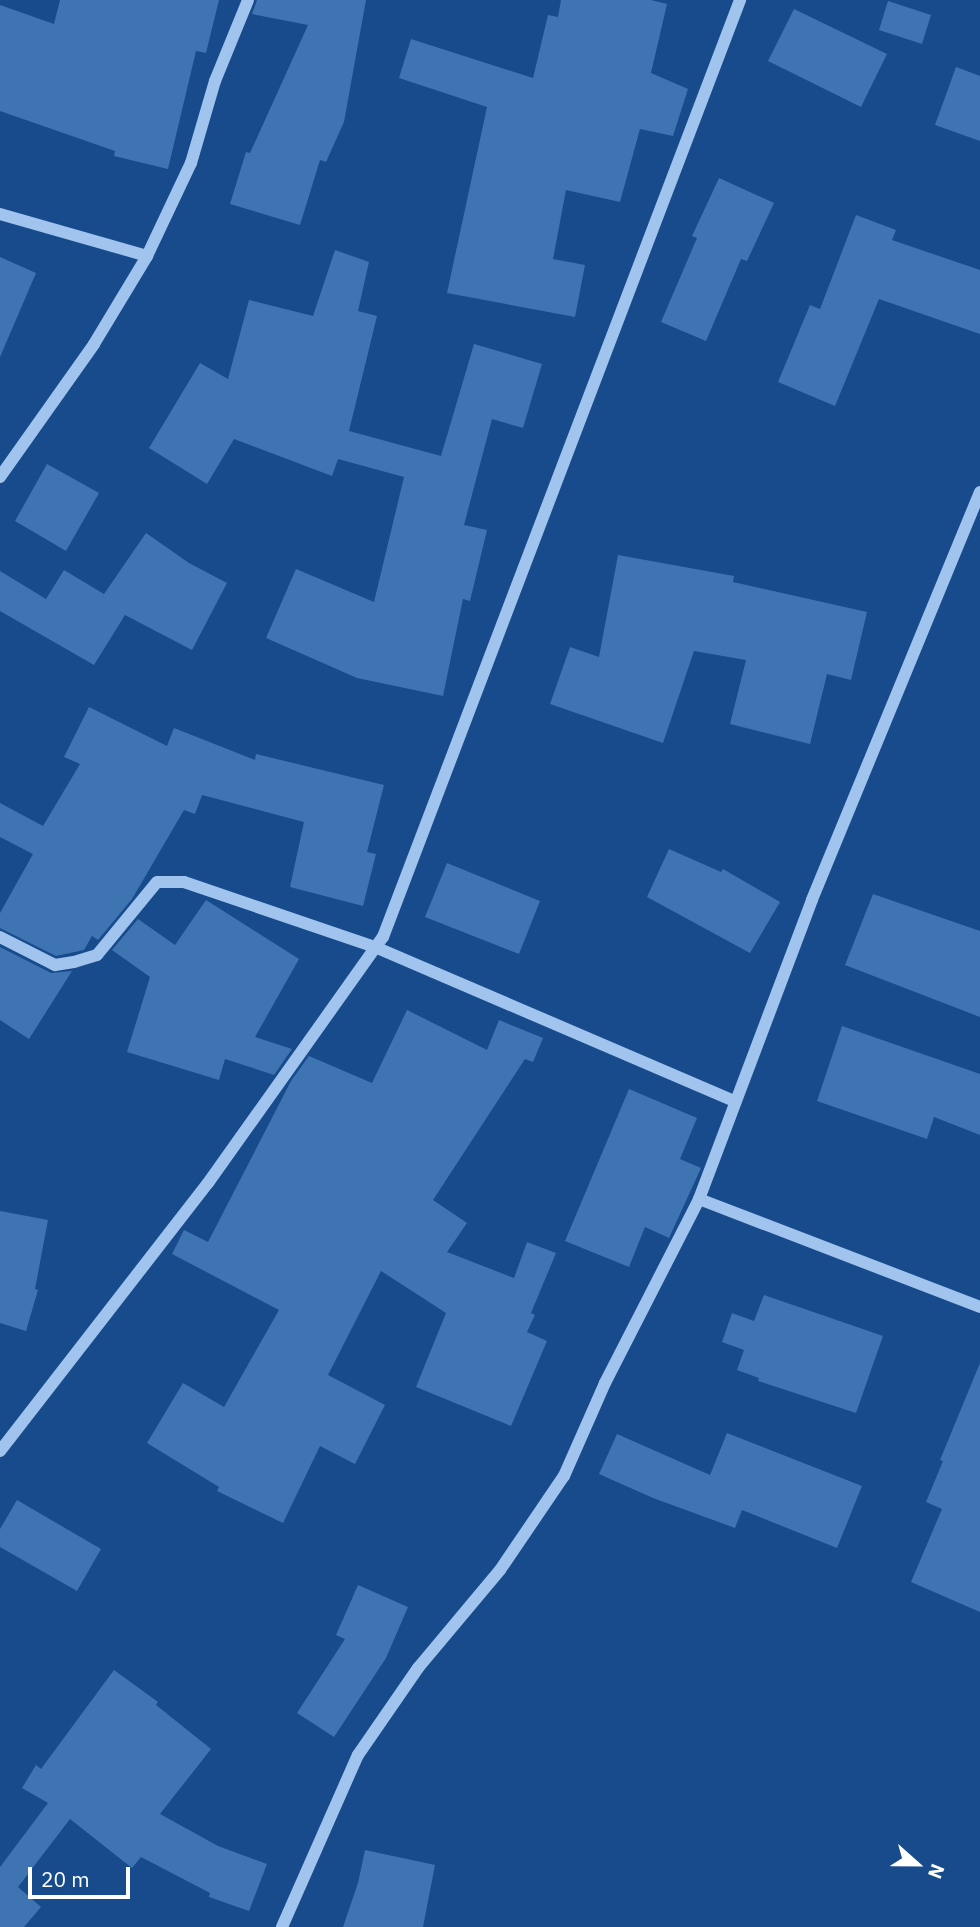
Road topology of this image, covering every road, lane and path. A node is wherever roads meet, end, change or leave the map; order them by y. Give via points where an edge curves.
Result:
1 (248, 0) edge
2 (740, 0) edge
3 (0, 214) edge
4 (147, 256) junction
5 (0, 477) edge
6 (980, 492) edge
7 (0, 937) edge
8 (375, 947) junction
9 (735, 1101) junction
10 (699, 1199) junction
11 (980, 1307) edge
12 (0, 1451) edge
13 (282, 1927) edge

1 - 4 street via 215,80 191,163
2 - 8 street via 383,937
3 - 4 street
4 - 5 street via 94,344
6 - 9 street via 812,900
7 - 8 street via 55,965 74,962 97,955 156,882 184,881
8 - 9 street
8 - 12 street via 208,1183
9 - 10 street
10 - 11 street
10 - 13 street via 605,1383 564,1476 500,1570 418,1668 358,1755

